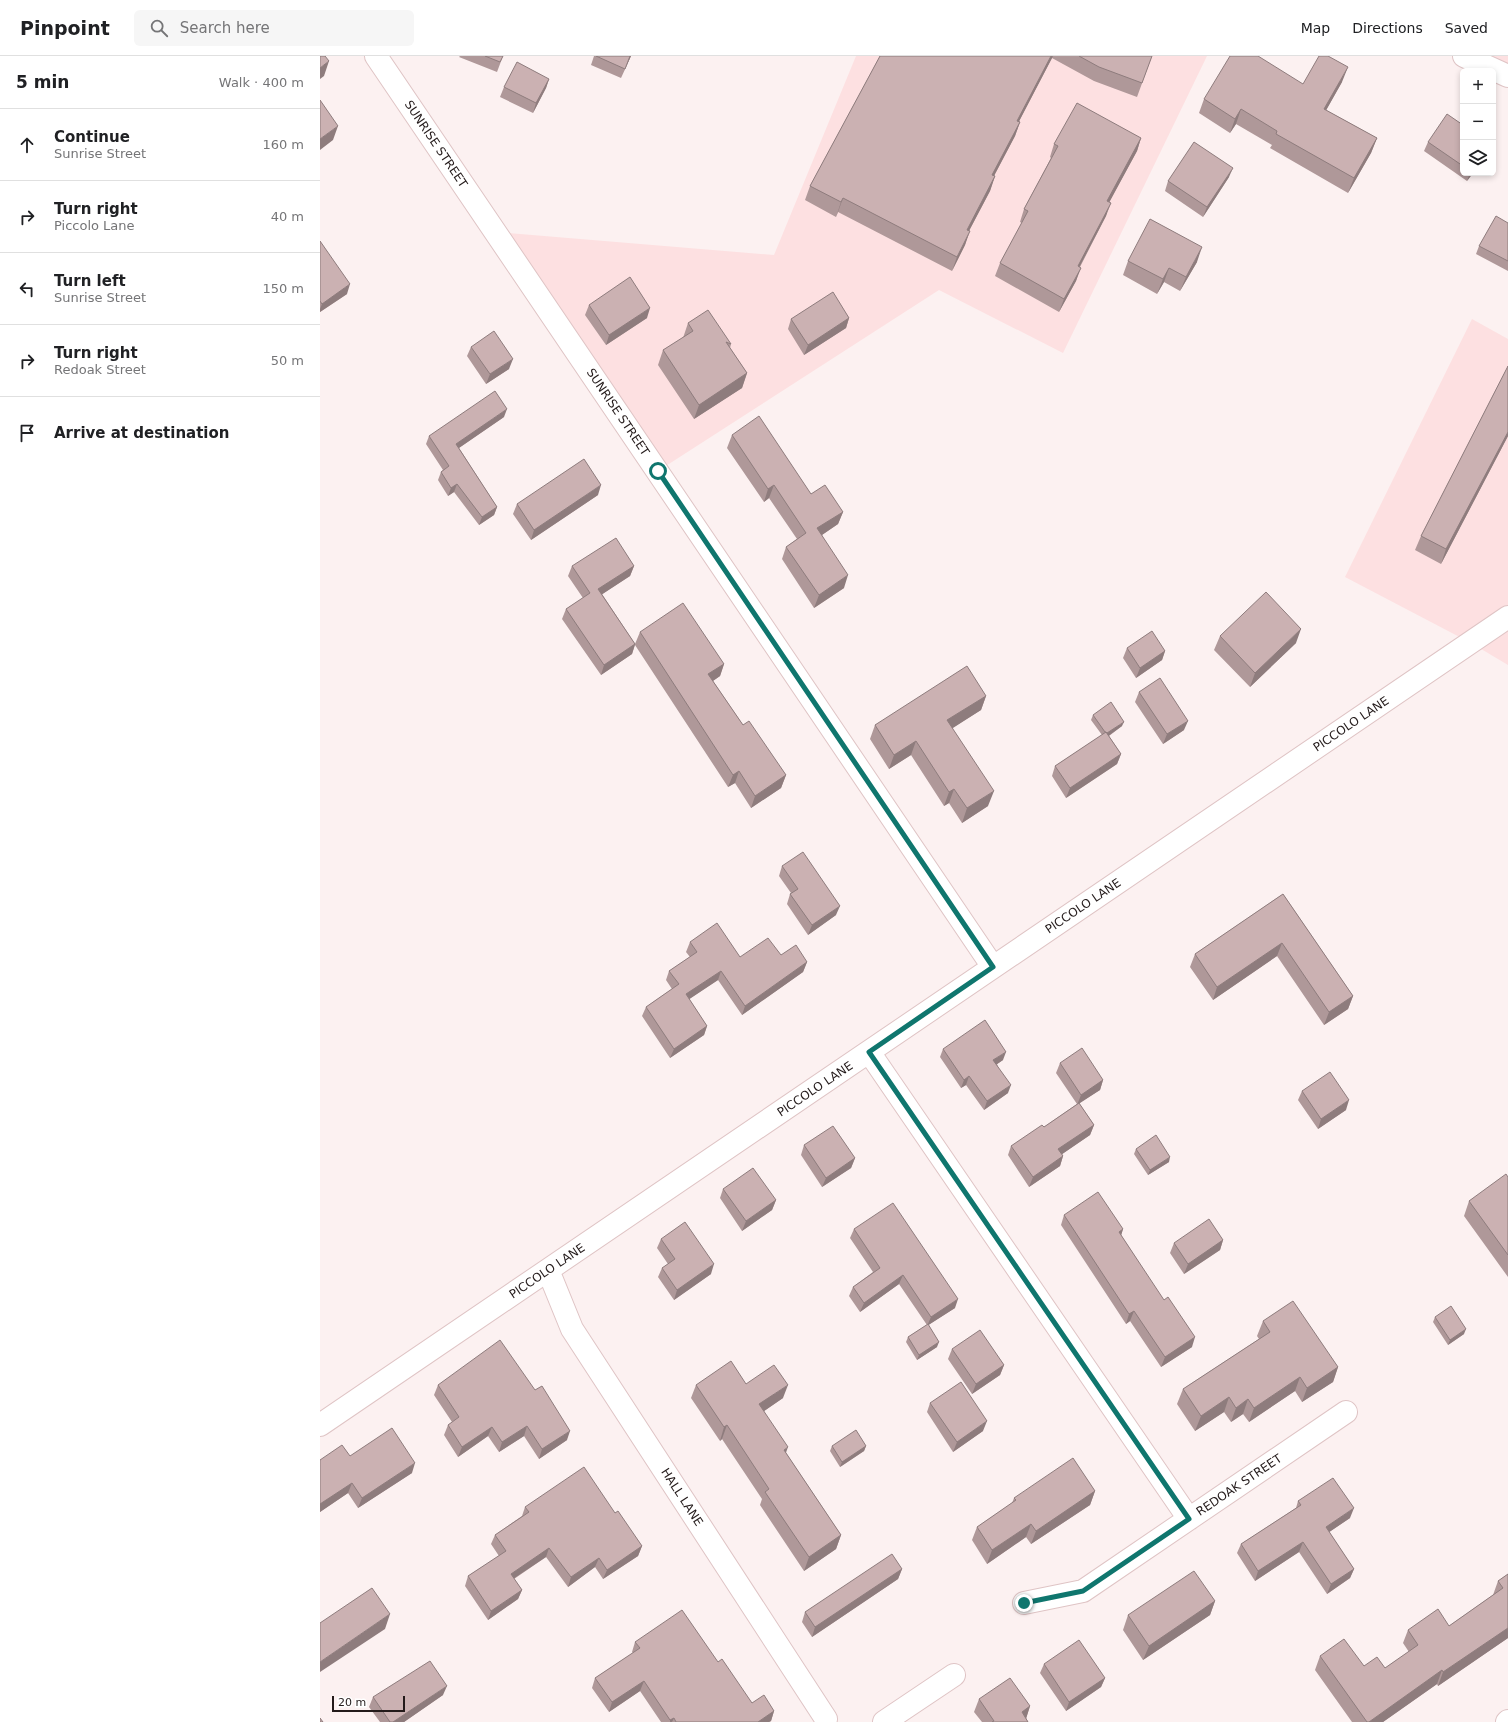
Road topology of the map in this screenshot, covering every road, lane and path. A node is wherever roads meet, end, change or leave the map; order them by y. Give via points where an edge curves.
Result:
1 (376, 56) edge
2 (1464, 56) edge
3 (1508, 76) edge
4 (1508, 617) edge
5 (993, 967) junction
6 (869, 1052) junction
7 (548, 1270) junction
8 (1346, 1412) dead end
9 (320, 1425) edge
10 (1189, 1519) junction
11 (1024, 1603) dead end
12 (954, 1675) dead end
13 (826, 1719) dead end
14 (884, 1722) edge

1 - 5 street, SUNRISE STREET
2 - 3 street
4 - 5 street, PICCOLO LANE
5 - 6 street, PICCOLO LANE
6 - 7 street, PICCOLO LANE
6 - 10 street
7 - 9 street, PICCOLO LANE
7 - 13 street, HALL LANE via 572,1329
8 - 10 street, REDOAK STREET
10 - 11 street, REDOAK STREET via 1083,1591
12 - 14 street

